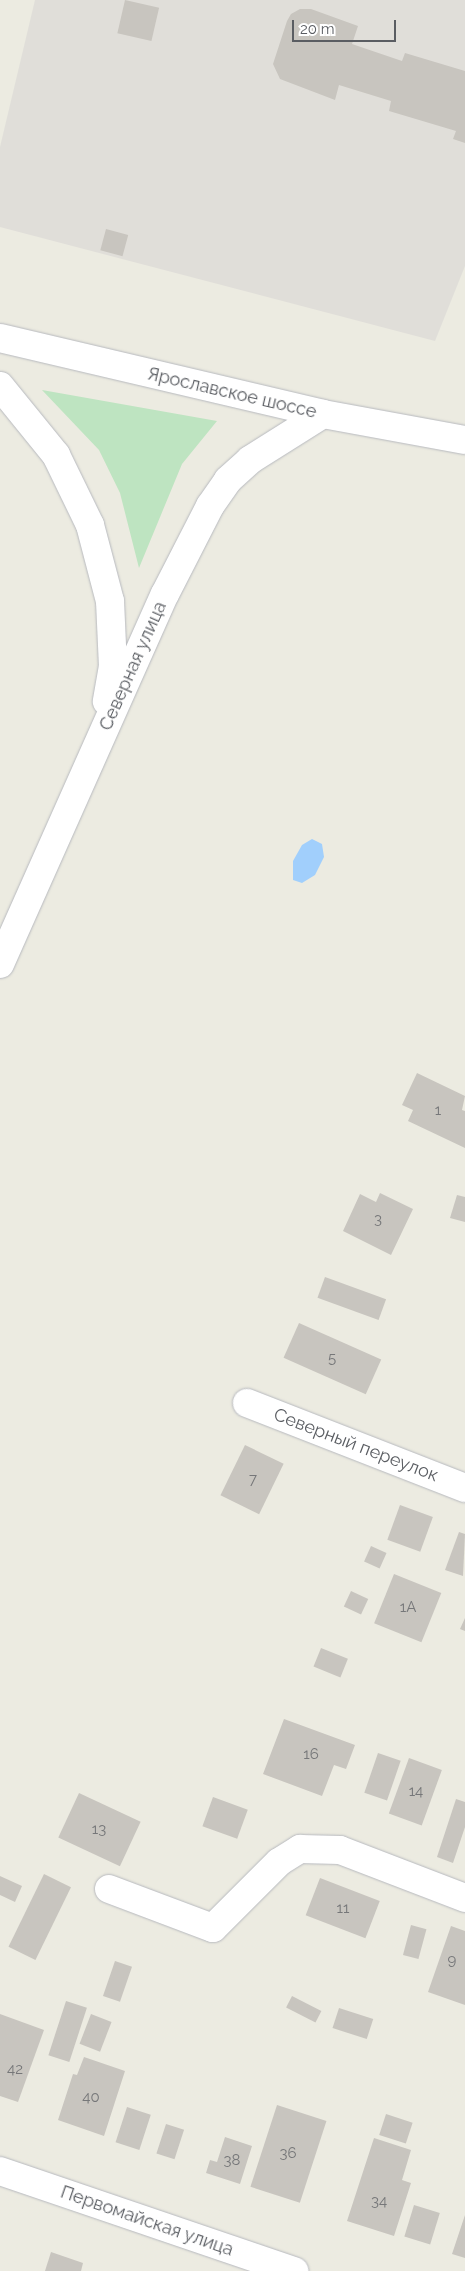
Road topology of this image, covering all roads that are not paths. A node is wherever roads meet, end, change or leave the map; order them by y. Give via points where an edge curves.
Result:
1 (0, 338) edge
2 (0, 386) edge
3 (323, 414) junction
4 (465, 440) edge
5 (99, 742) junction
6 (0, 964) edge
7 (247, 1403) dead end
8 (465, 1488) edge
9 (109, 1889) dead end
10 (465, 1898) edge
11 (0, 2171) edge
12 (294, 2271) edge

1 - 3 main road, Ярославское шоссе
2 - 5 main road via 56,455 90,524 110,601 113,666
3 - 4 main road, Ярославское шоссе
3 - 5 main road, Северная улица via 250,460 228,480 210,506 165,594
5 - 6 main road, Северная улица
7 - 8 main road, Северный переулок
9 - 10 main road via 213,1928 280,1862 300,1849 340,1850
11 - 12 main road, Первомайская улица

